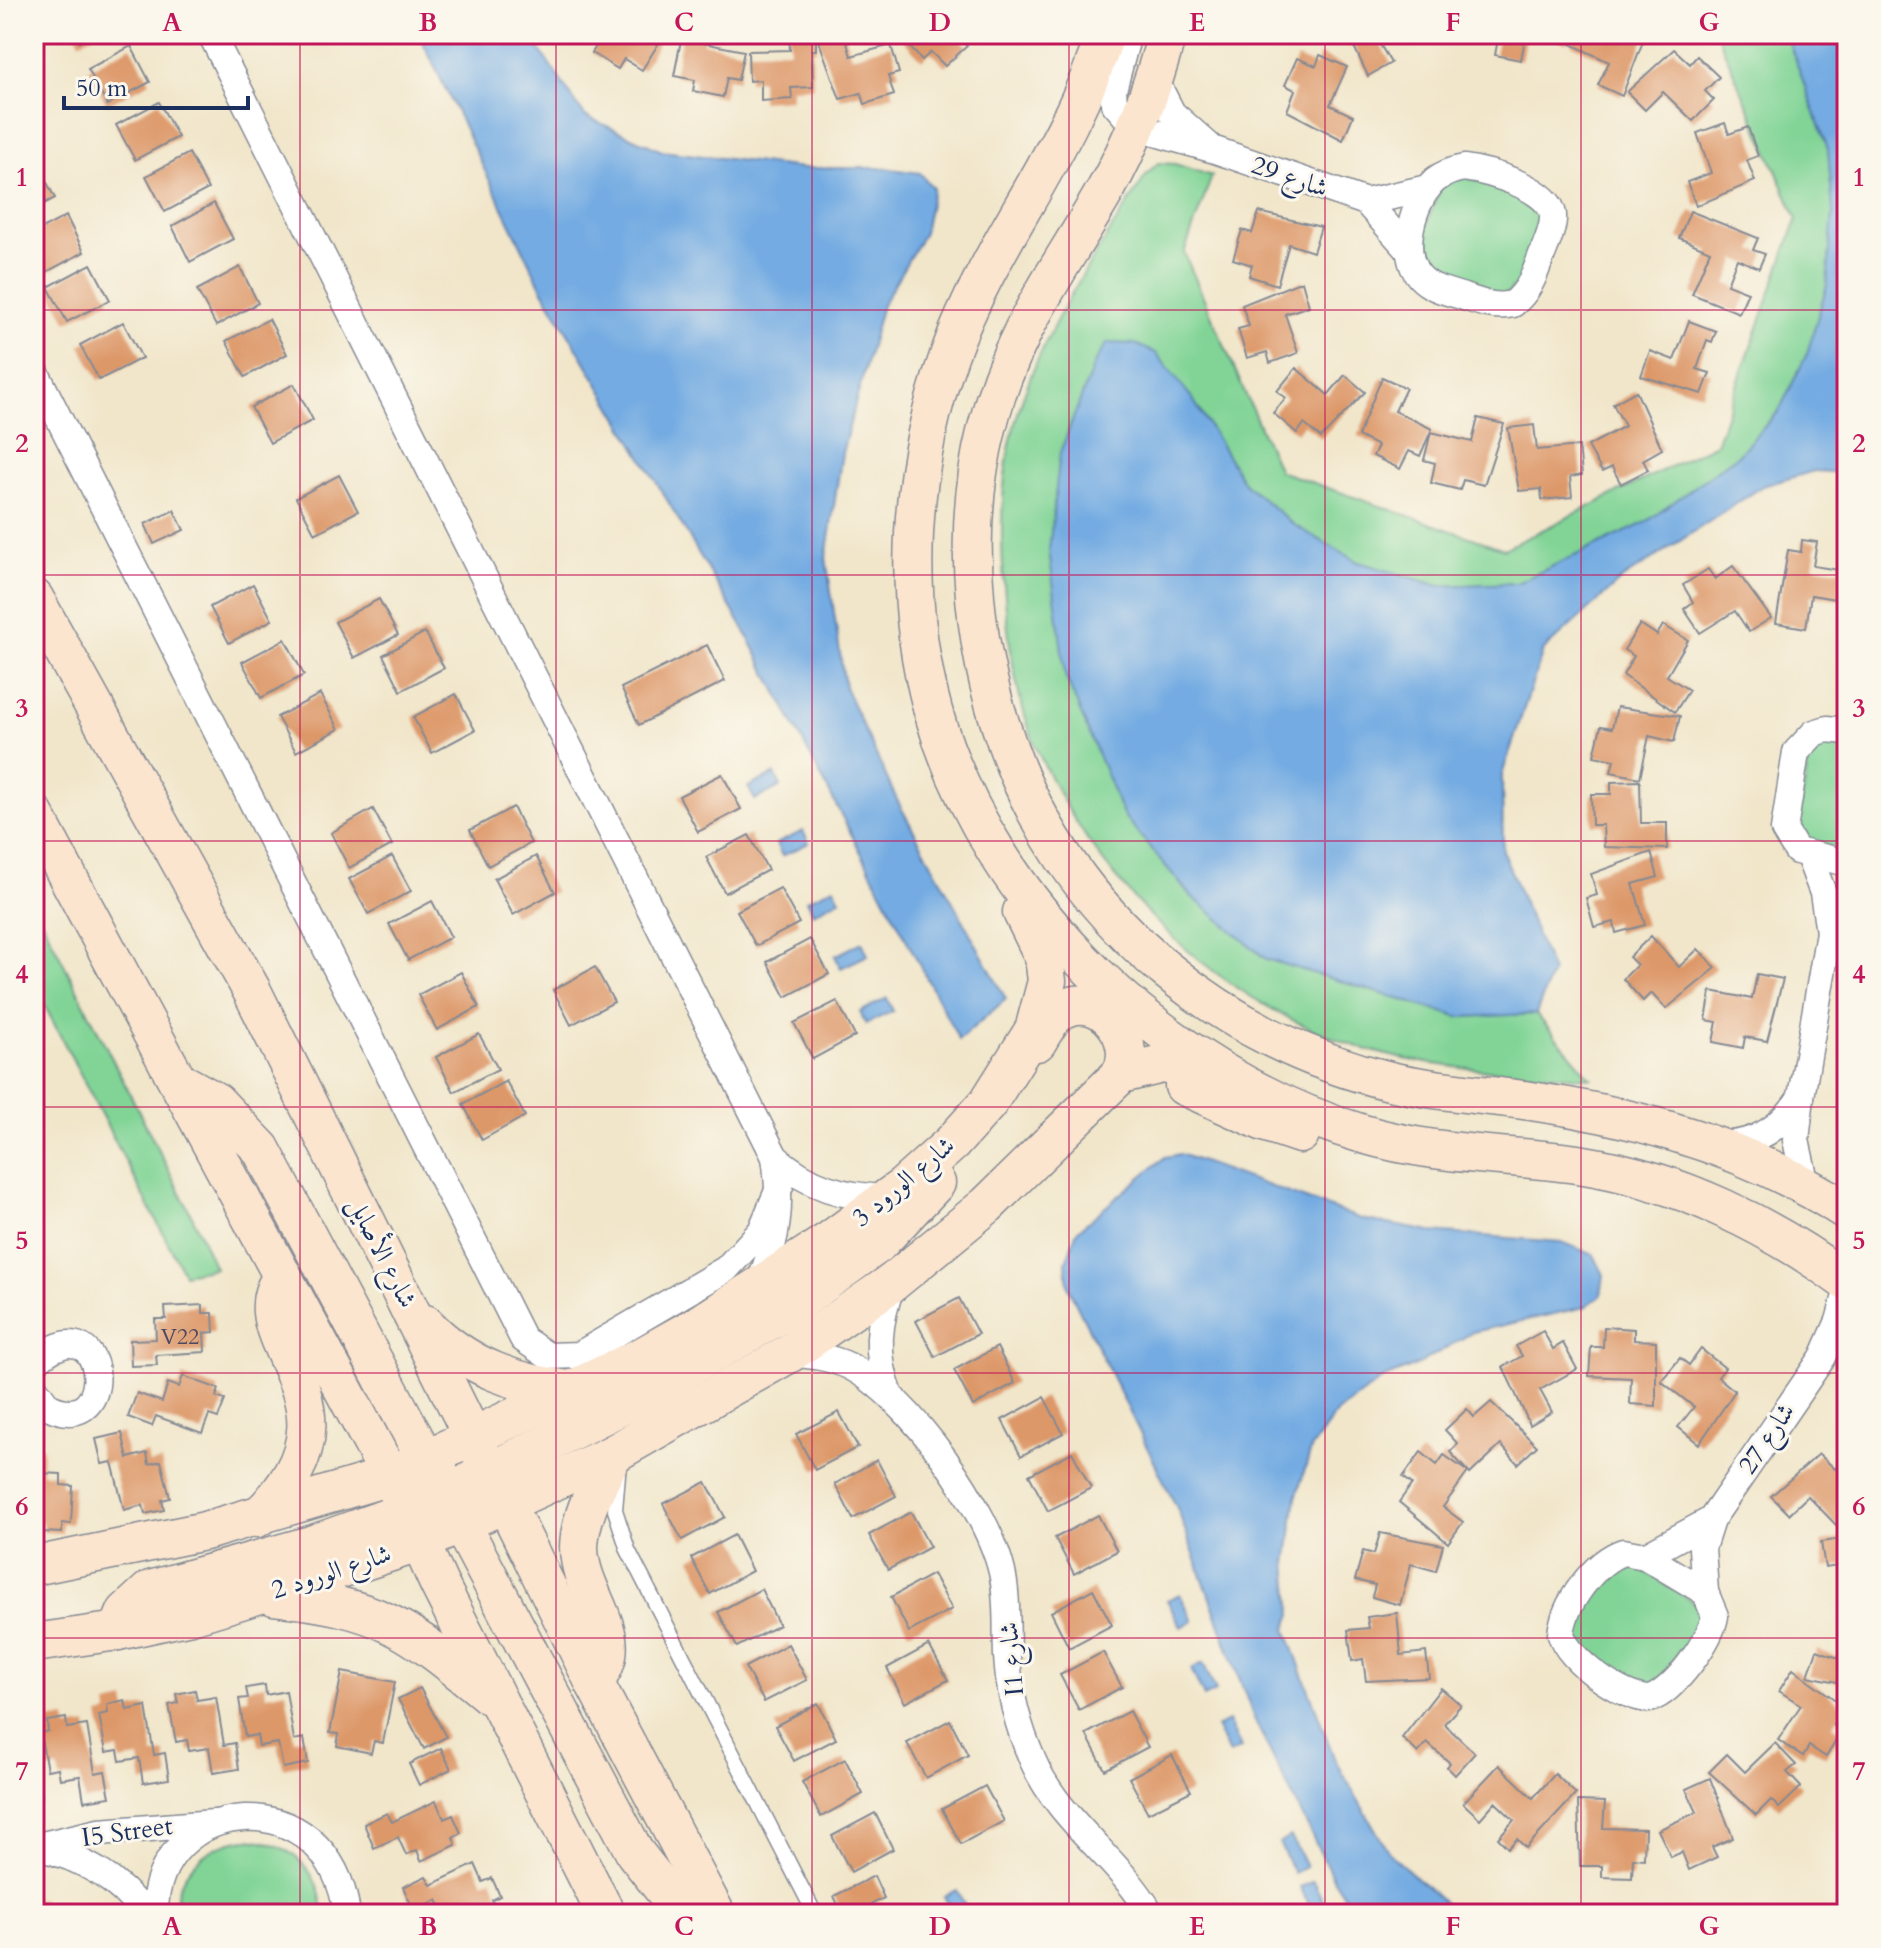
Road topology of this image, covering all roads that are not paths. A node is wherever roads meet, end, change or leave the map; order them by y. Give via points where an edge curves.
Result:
1 (211, 34) edge
2 (1105, 34) edge
3 (1128, 34) edge
4 (1166, 35) edge
5 (1154, 78) junction
6 (1135, 127) junction
7 (1215, 150) junction
8 (1428, 188) junction
9 (1366, 202) junction
10 (1408, 249) junction
11 (34, 369) edge
12 (34, 598) edge
13 (1847, 731) edge
14 (956, 772) junction
15 (34, 814) edge
16 (1057, 849) junction
17 (999, 854) junction
18 (1809, 856) junction
19 (1847, 863) edge
20 (1847, 895) edge
21 (1829, 932) junction
22 (178, 1081) junction
23 (1113, 1082) junction
24 (1801, 1097) junction
25 (988, 1103) junction
26 (1714, 1144) junction
27 (1418, 1148) junction
28 (775, 1157) junction
29 (1806, 1185) junction
30 (780, 1186) junction
31 (888, 1198) junction
32 (1847, 1211) edge
33 (283, 1276) junction
34 (1842, 1277) edge
35 (893, 1282) junction
36 (758, 1286) junction
37 (411, 1309) junction
38 (1847, 1344) edge
39 (790, 1353) junction
40 (1823, 1357) junction
41 (34, 1363) edge
42 (34, 1387) edge
43 (576, 1391) junction
44 (890, 1395) junction
45 (474, 1435) junction
46 (621, 1450) junction
47 (390, 1476) junction
48 (498, 1488) junction
49 (436, 1502) junction
50 (257, 1518) junction
51 (1711, 1520) junction
52 (1645, 1556) junction
53 (34, 1566) edge
54 (1705, 1592) junction
55 (260, 1594) junction
56 (118, 1631) junction
57 (34, 1643) edge
58 (594, 1682) junction
59 (500, 1704) junction
60 (218, 1823) junction
61 (36, 1847) edge
62 (345, 1902) edge
63 (144, 1914) edge
64 (155, 1914) edge
65 (357, 1914) edge
66 (606, 1914) edge
67 (683, 1914) edge
68 (716, 1914) edge
69 (815, 1914) edge
70 (1151, 1914) edge

1 - 28 street
2 - 14 street via 1053,160 980,284 950,353 929,424 916,498 915,599 934,713
3 - 6 street via 1113,90 1114,103
4 - 5 street
5 - 6 street
5 - 7 street, شارع 29 via 1184,127
6 - 7 street, شارع 29
6 - 16 street via 1106,189 1030,312 1004,369 975,492 973,570 990,686 1028,797
7 - 9 street, شارع 29
8 - 9 street, شارع 29
8 - 10 street
8 - 10 street, شارع 29 via 1450,171 1478,169 1542,195 1553,217 1551,230 1523,296 1499,307 1431,286 1415,271
9 - 10 street, شارع 29
11 - 30 street via 523,1339 548,1356 579,1355 713,1277 752,1244
12 - 37 street, شارع الأصايل via 252,991
13 - 18 street via 1814,733 1796,752 1784,830 1797,851
14 - 16 street via 972,761 991,765 1027,826
14 - 17 street
15 - 22 street
16 - 26 street via 1132,940 1192,991 1317,1059 1390,1081 1592,1111
17 - 25 street, شارع الورود 3 via 1044,957 1047,981 1034,1030
17 - 27 street via 1046,920 1101,980 1164,1033 1232,1078 1305,1113
18 - 19 street
18 - 21 street via 1823,893
20 - 21 street
21 - 24 street
22 - 33 street
22 - 49 street via 216,1102 261,1149
23 - 25 street via 1128,1049 1118,1026 1095,1009 1067,1007 1056,1014
23 - 27 street via 1184,1086 1316,1139
23 - 35 street via 987,1205
24 - 26 street via 1790,1114 1755,1139
24 - 29 street via 1796,1140
25 - 31 street, شارع الورود 3 via 952,1143
25 - 48 street via 966,1142 911,1213 878,1244 830,1280
26 - 29 street
27 - 34 street via 1588,1166 1640,1178 1738,1217
28 - 30 street
28 - 31 street via 815,1185
29 - 32 street
30 - 36 street via 778,1235
31 - 36 street, شارع الورود 3
33 - 47 street
33 - 50 street via 272,1294 270,1316 301,1384 307,1437 289,1482
34 - 40 street, شارع 27 via 1839,1321
35 - 39 street
35 - 44 street, I1 شارع via 879,1329 882,1374
36 - 43 street, شارع الورود 3
37 - 43 street via 465,1358 523,1383
37 - 45 street, شارع الأصايل
38 - 40 street, شارع 27
39 - 44 street, I1 شارع via 848,1365
39 - 46 street
40 - 51 street, شارع 27
41 - 42 street via 52,1348 71,1345 88,1353 99,1379 88,1403 72,1411 48,1406
43 - 45 street, شارع الورود 2
44 - 70 street, I1 شارع via 957,1477 992,1540 1003,1576 1011,1693 1035,1766
45 - 48 street, شارع الأصايل
45 - 49 street, شارع الورود 2
46 - 48 street
46 - 58 street via 589,1501 579,1547 585,1582 610,1643 607,1664
46 - 69 lane via 614,1489 619,1528
47 - 49 street
47 - 50 street
48 - 49 street via 482,1501
48 - 58 street, شارع الأصايل
49 - 55 street, شارع الورود 2
49 - 56 street via 299,1549 150,1590 126,1612
49 - 59 street
49 - 67 street via 635,1853
50 - 53 street
51 - 52 street, شارع 27
51 - 54 street, شارع 27 via 1702,1548
52 - 54 street
52 - 54 street, شارع 27 via 1623,1552 1610,1557 1562,1621 1561,1634 1572,1657 1629,1695 1660,1696 1706,1640 1715,1616
55 - 56 street, شارع الورود 2
55 - 59 street via 379,1616 427,1645
56 - 57 street, شارع الورود 2
58 - 68 street, شارع الأصايل
59 - 66 street
60 - 61 street, I5 Street via 99,1832
60 - 62 street, I5 Street via 263,1818 305,1834 322,1849
60 - 64 street via 188,1840 166,1867
61 - 63 street, I5 Street via 62,1853 106,1875
62 - 65 street

